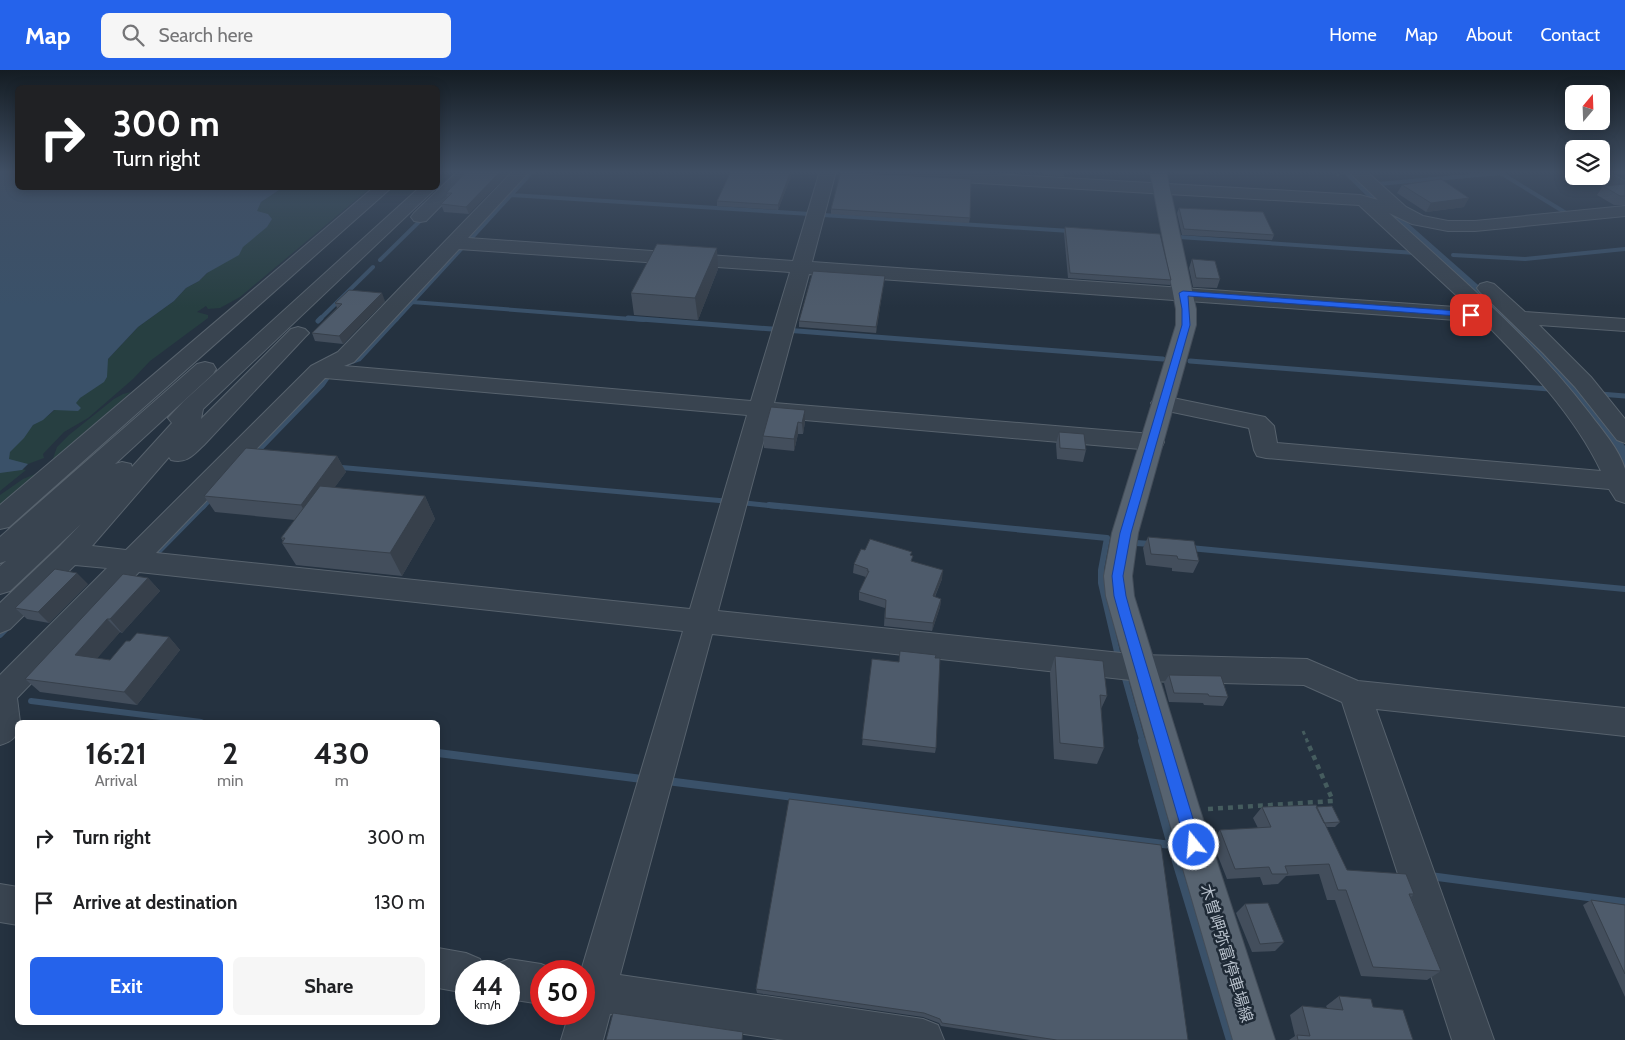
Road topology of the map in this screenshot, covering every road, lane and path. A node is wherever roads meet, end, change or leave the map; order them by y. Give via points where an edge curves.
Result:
1 (350, 216) edge
2 (375, 216) edge
3 (397, 216) edge
4 (420, 216) edge
5 (479, 216) edge
6 (816, 216) edge
7 (1167, 216) edge
8 (1382, 216) edge
9 (1406, 216) edge
10 (1413, 216) edge
11 (1567, 216) edge
12 (454, 243) junction
13 (802, 267) junction
14 (1183, 293) junction
15 (1490, 315) junction
16 (1518, 317) junction
17 (1625, 325) edge
18 (319, 371) junction
19 (1163, 403) junction
20 (192, 406) junction
21 (761, 408) junction
22 (1625, 434) edge
23 (1152, 442) junction
24 (1621, 488) edge
25 (0, 520) edge
26 (0, 553) edge
27 (73, 555) junction
28 (142, 562) junction
29 (0, 583) edge
30 (0, 621) edge
31 (701, 621) junction
32 (1140, 668) junction
33 (1355, 694) junction
34 (1625, 722) edge
35 (0, 731) edge
36 (1303, 731) dead end
37 (1183, 810) junction
38 (0, 903) edge
39 (15, 906) edge
40 (440, 968) edge
41 (455, 971) edge
42 (595, 974) edge
43 (595, 992) edge
44 (584, 1025) edge
45 (582, 1040) edge
46 (923, 1040) edge
47 (1254, 1040) edge
48 (1473, 1040) edge

1 - 25 street
2 - 26 street
3 - 20 street
4 - 27 street via 272,358 225,411
5 - 12 street
6 - 13 street
7 - 14 main road, 木曽岬弥富停車場線
8 - 15 street
9 - 16 street
10 - 11 street via 1432,224 1461,226
12 - 13 street
12 - 18 street via 346,357
13 - 14 street
13 - 21 street
14 - 15 street
14 - 19 main road, 木曽岬弥富停車場線 via 1186,325
15 - 16 street
15 - 24 street via 1521,346 1593,433
16 - 17 street
16 - 22 street via 1583,382
18 - 21 street
18 - 28 street
19 - 23 main road, 木曽岬弥富停車場線
19 - 24 street via 1257,422 1262,426 1266,450
20 - 27 street via 192,417
20 - 29 street
21 - 23 street
21 - 31 street
23 - 32 main road, 木曽岬弥富停車場線 via 1126,533 1118,576 1120,596
27 - 28 street
27 - 30 street
28 - 31 street
28 - 35 street via 1,694 4,726
31 - 32 street
31 - 42 street
32 - 33 street via 1307,672
32 - 37 main road, 木曽岬弥富停車場線
33 - 34 street
33 - 48 street
36 - 37 path via 1333,801
37 - 47 main road, 木曽岬弥富停車場線
38 - 39 street
40 - 41 street
43 - 46 street
44 - 45 street

